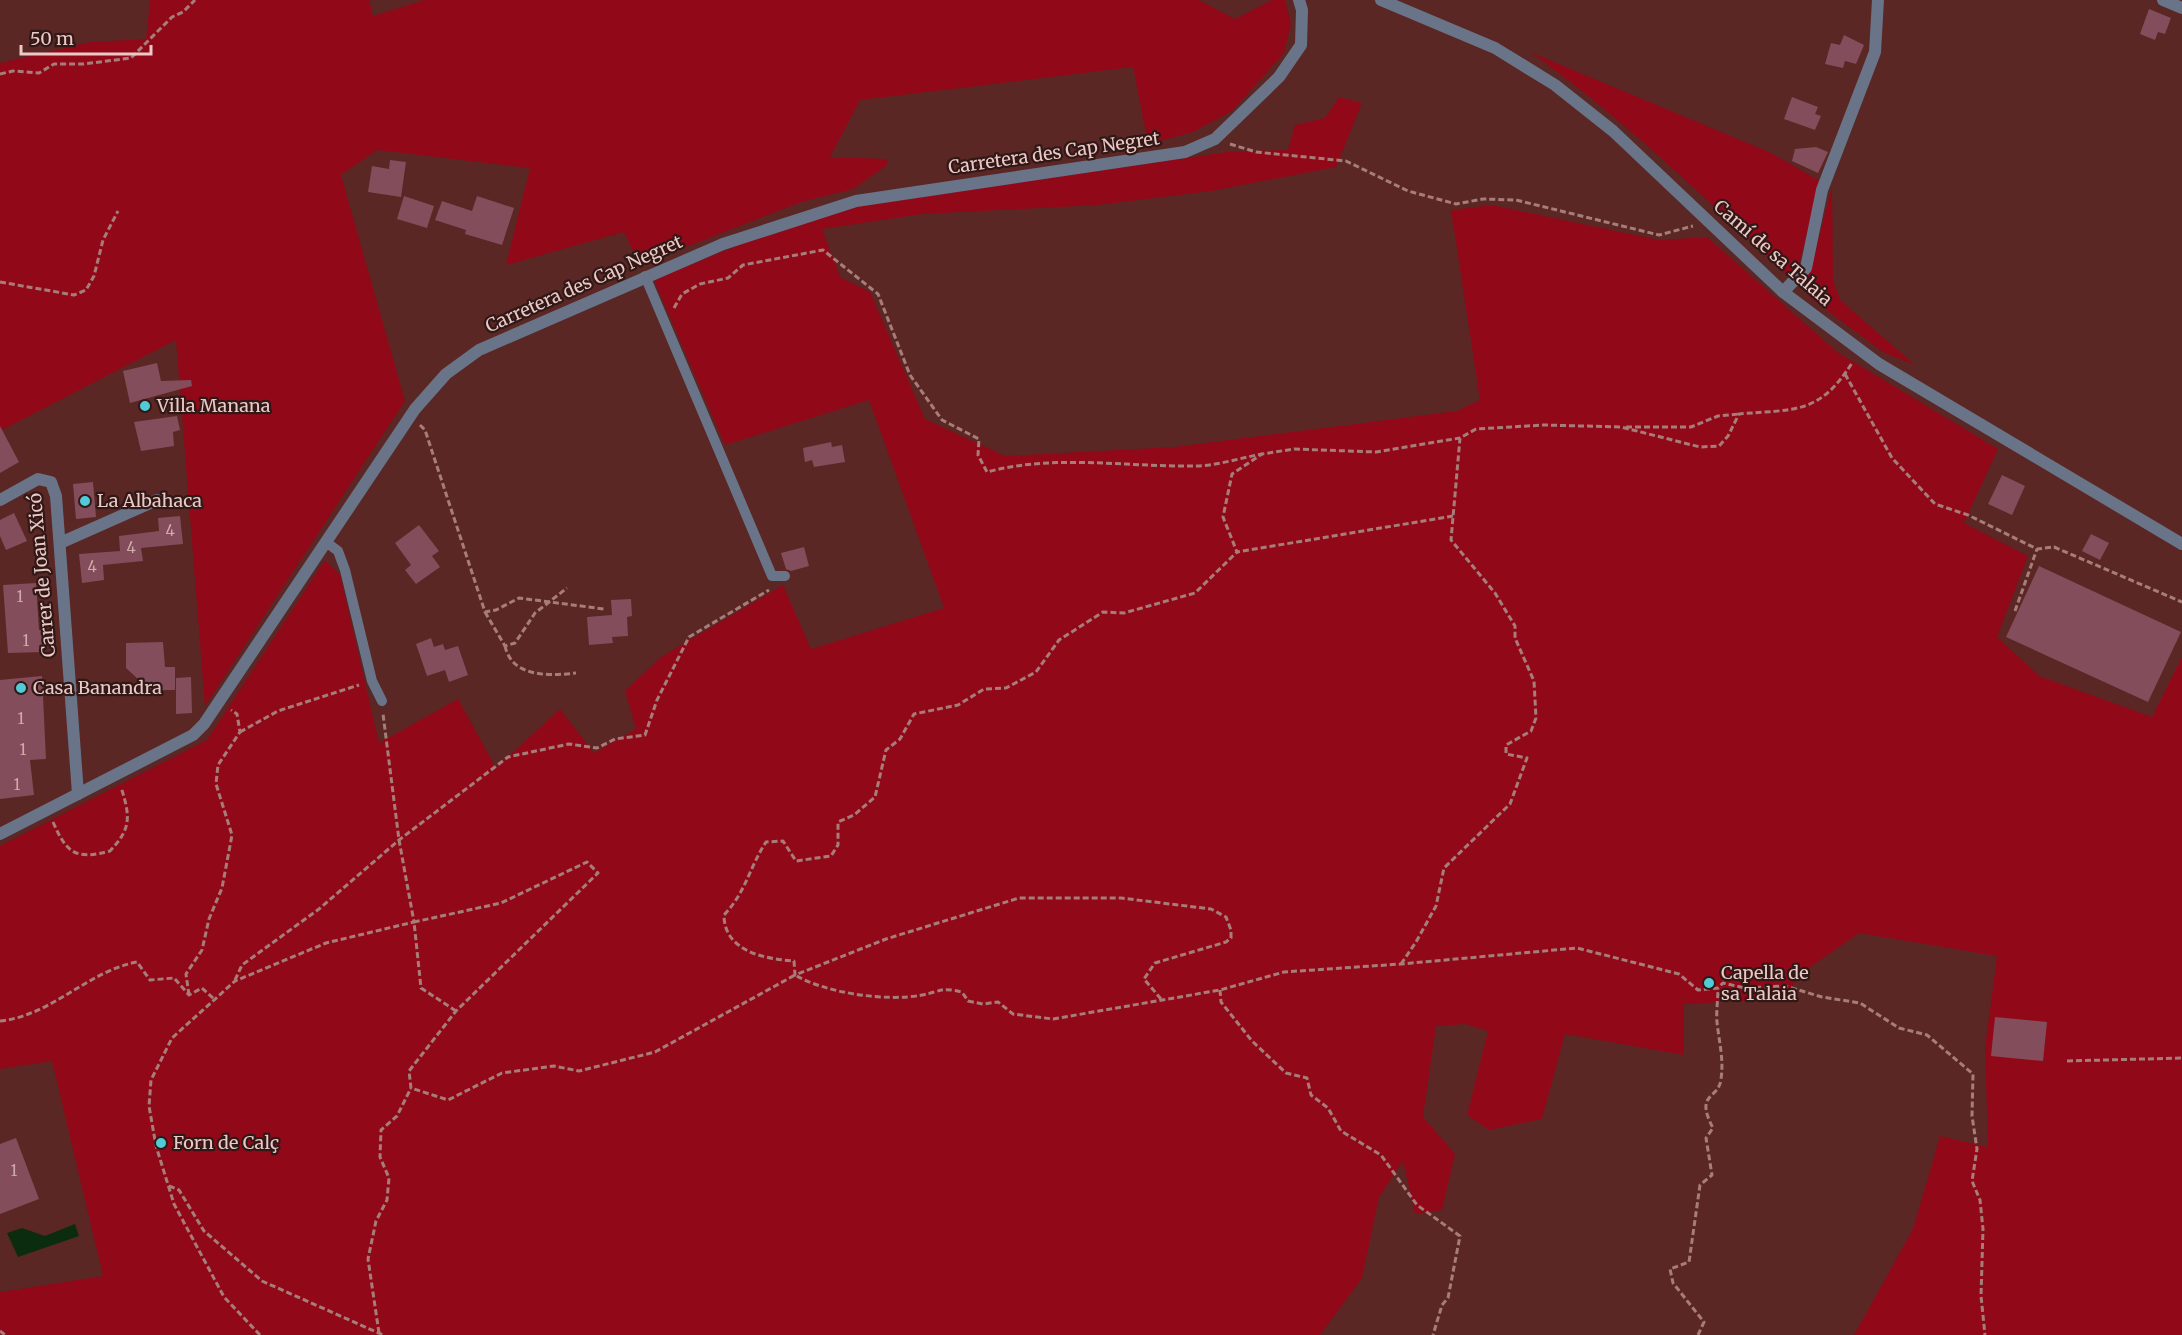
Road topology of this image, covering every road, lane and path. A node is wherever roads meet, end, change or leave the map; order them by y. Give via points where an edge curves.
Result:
1 (195, 0) edge
2 (1299, 0) edge
3 (1381, 0) edge
4 (1878, 0) edge
5 (2163, 0) edge
6 (2182, 9) edge
7 (0, 74) edge
8 (1215, 139) junction
9 (118, 211) dead end
10 (1710, 222) junction
11 (645, 276) junction
12 (0, 282) edge
13 (1783, 292) junction
14 (665, 322) junction
15 (1861, 350) junction
16 (1845, 374) junction
17 (1739, 414) junction
18 (410, 415) junction
19 (1621, 427) junction
20 (1460, 438) junction
21 (1262, 453) junction
22 (0, 500) edge
23 (157, 500) dead end
24 (1454, 516) junction
25 (326, 542) junction
26 (60, 543) junction
27 (2182, 544) edge
28 (2037, 549) junction
29 (1237, 552) junction
30 (772, 576) junction
31 (785, 576) dead end
32 (567, 588) dead end
33 (2182, 602) edge
34 (547, 604) junction
35 (604, 609) dead end
36 (2015, 611) dead end
37 (485, 612) junction
38 (505, 646) junction
39 (576, 673) dead end
40 (372, 681) junction
41 (382, 701) joint
42 (219, 703) junction
43 (240, 732) junction
44 (116, 774) junction
45 (78, 794) junction
46 (47, 810) junction
47 (0, 834) edge
48 (399, 840) junction
49 (414, 922) junction
50 (1401, 964) junction
51 (795, 975) junction
52 (235, 981) junction
53 (1718, 988) junction
54 (1220, 990) junction
55 (189, 994) junction
56 (214, 999) junction
57 (1161, 999) junction
58 (456, 1011) junction
59 (0, 1021) edge
60 (2182, 1058) edge
61 (2067, 1061) dead end
62 (411, 1088) junction
63 (169, 1186) junction
64 (0, 1331) edge
65 (381, 1334) edge
66 (5, 1335) edge
67 (260, 1335) edge
68 (1433, 1335) edge
69 (1698, 1335) edge
70 (1985, 1335) edge

1 - 7 path via 172,16 131,58 54,64 39,73
2 - 8 street, Carretera des Cap Negret via 1301,45 1279,77
3 - 10 street, Camí de sa Talaia via 1495,48 1555,85 1613,131
4 - 13 street via 1875,52 1822,190 1806,268
5 - 6 street
8 - 10 path via 1256,152 1346,160 1408,191 1456,204 1483,198 1516,200 1659,235
8 - 11 street, Carretera des Cap Negret via 1185,152 856,201 723,244
9 - 12 path via 103,240 94,276 86,290 74,295
10 - 13 street, Camí de sa Talaia
11 - 14 lane
11 - 18 street, Carretera des Cap Negret via 479,350 446,374
13 - 15 street, Camí de sa Talaia
14 - 21 path via 682,294 700,284 728,278 743,265 823,250 878,294 910,375 942,420 979,439 978,455 987,472 1008,466 1084,463 1196,466
14 - 30 lane
15 - 16 path
15 - 27 street, Camí de sa Talaia
16 - 17 path via 1824,398 1807,408
16 - 28 path via 1892,458 1935,504 1968,515
17 - 19 path via 1718,416 1691,427
17 - 19 path via 1719,446 1700,447
18 - 25 street, Carretera des Cap Negret
18 - 37 path via 425,430
19 - 20 path via 1544,425 1476,429
20 - 21 path via 1376,452 1294,449
20 - 24 path
21 - 29 path via 1232,474 1223,517
22 - 26 street, Carrer de Joan Xicó via 38,479 51,482
23 - 26 street
24 - 29 path
24 - 50 path via 1451,540 1495,593 1515,626 1515,638 1534,681 1536,718 1531,731 1506,745 1506,754 1527,758 1510,804 1444,868 1436,906
25 - 40 lane via 338,551 345,570
25 - 42 street, Carretera des Cap Negret
26 - 45 street, Carrer de Joan Xicó
28 - 33 path via 2054,547
28 - 36 path
29 - 51 path via 1195,594 1124,613 1103,612 1059,640 1036,672 1006,688 984,689 958,705 914,714 900,739 886,750 876,797 838,822 838,845 831,856 796,861 783,841 766,842 753,861 740,899 724,915 724,927 735,944 767,959 794,962
30 - 31 lane
30 - 48 path via 772,588 689,637 657,700 645,735 615,739 597,748 569,744 508,757
32 - 34 path
34 - 35 path
34 - 37 path via 519,598
34 - 38 path via 535,613 515,643
37 - 38 path
38 - 39 path via 507,656 528,672 545,676
40 - 41 lane
40 - 43 path via 278,711
41 - 48 path
42 - 43 path via 237,714
42 - 44 street, Carretera des Cap Negret via 193,735
43 - 55 path via 218,765 216,784 232,835 222,888 209,919 202,951 186,974
44 - 45 street, Carretera des Cap Negret
44 - 46 path via 129,813 126,831 110,851 80,856 70,851
45 - 46 street, Carretera des Cap Negret
46 - 47 street, Carretera des Cap Negret
48 - 49 path
48 - 52 path via 319,909 242,965
49 - 52 path via 326,943
49 - 58 path via 421,988
49 - 58 path via 501,903 587,862 598,873
50 - 53 path via 1577,948 1679,974 1698,990
50 - 54 path via 1284,972
51 - 57 path via 810,984 881,997 922,995 943,988 962,992 968,1002 999,1002 1013,1014 1053,1019
51 - 57 path via 886,939 1019,898 1121,898 1211,909 1226,917 1231,930 1231,938 1226,942 1155,963 1144,979
51 - 62 path via 655,1052 579,1071 554,1066 502,1073 448,1100
52 - 56 path
53 - 69 path via 1717,1023 1723,1050 1721,1083 1707,1098 1706,1114 1713,1128 1706,1138 1712,1175 1700,1185 1689,1262 1670,1269 1673,1282 1704,1322
53 - 70 path via 1723,983 1744,988 1785,986 1860,1003 1899,1028 1927,1035 1973,1074 1972,1116 1977,1149 1972,1181 1982,1219
54 - 57 path
54 - 68 path via 1221,1002 1252,1041 1286,1073 1307,1078 1311,1095 1328,1108 1341,1131 1381,1155 1417,1205 1460,1236 1448,1298
55 - 56 path via 202,988
55 - 59 path via 174,978 150,980 137,962 115,966 40,1009
56 - 63 path via 172,1038 151,1080 156,1146
58 - 62 path via 409,1071
60 - 61 path
62 - 65 path via 396,1116 381,1130 380,1156 389,1178 387,1200 376,1221 368,1259
63 - 65 path via 179,1190 204,1231 262,1281
63 - 67 path via 174,1204 224,1297
64 - 66 path

